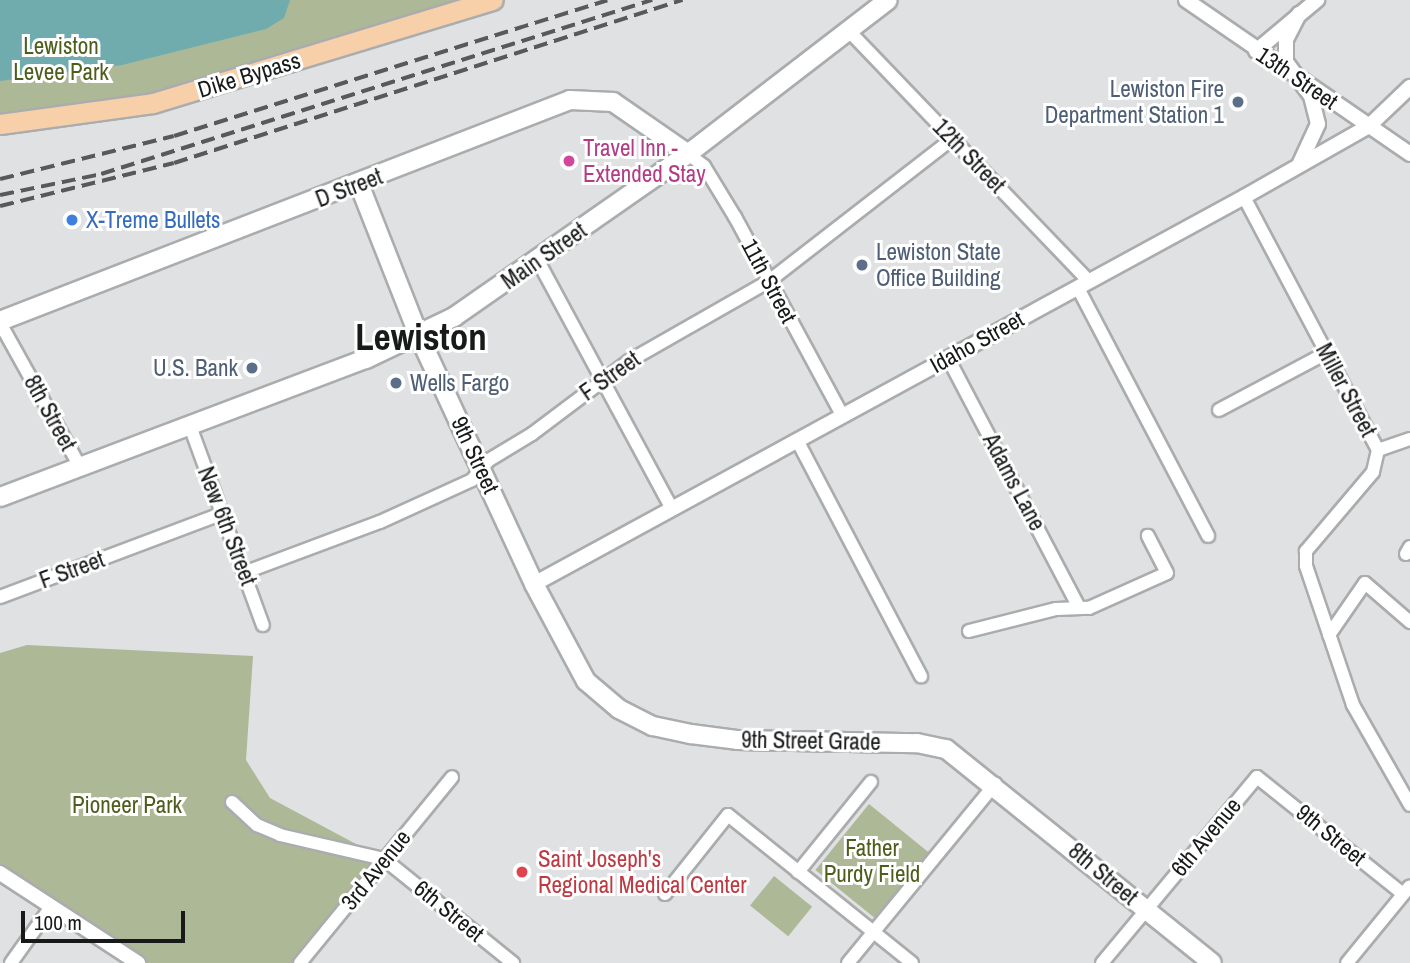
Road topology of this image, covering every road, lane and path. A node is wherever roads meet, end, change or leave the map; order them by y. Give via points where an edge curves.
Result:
1 (493, 0) edge
2 (888, 0) edge
3 (1186, 0) edge
4 (1317, 0) edge
5 (1299, 15) junction
6 (848, 30) junction
7 (1256, 51) junction
8 (1291, 74) junction
9 (1410, 87) edge
10 (0, 124) edge
11 (1369, 126) junction
12 (659, 135) junction
13 (710, 136) junction
14 (953, 139) junction
15 (688, 154) junction
16 (1410, 154) edge
17 (1297, 167) junction
18 (359, 184) junction
19 (1244, 197) junction
20 (626, 198) junction
21 (538, 261) junction
22 (769, 281) junction
23 (1083, 284) junction
24 (0, 322) edge
25 (419, 336) junction
26 (1326, 353) junction
27 (948, 358) junction
28 (601, 380) junction
29 (1219, 410) dead end
30 (842, 415) junction
31 (190, 426) junction
32 (1410, 439) edge
33 (797, 440) junction
34 (1378, 450) junction
35 (80, 467) junction
36 (482, 468) junction
37 (1, 494) edge
38 (672, 509) junction
39 (223, 513) junction
40 (1148, 536) dead end
41 (1208, 536) dead end
42 (246, 572) junction
43 (534, 584) junction
44 (0, 597) edge
45 (1078, 606) junction
46 (1410, 622) edge
47 (263, 625) dead end
48 (969, 631) dead end
49 (1329, 635) junction
50 (921, 676) dead end
51 (620, 709) joint
52 (1258, 776) joint
53 (452, 777) dead end
54 (872, 782) dead end
55 (995, 784) junction
56 (232, 802) dead end
57 (1410, 805) edge
58 (384, 859) junction
59 (798, 872) junction
60 (0, 873) edge
61 (1407, 890) edge
62 (665, 894) dead end
63 (51, 906) junction
64 (1146, 909) junction
65 (874, 932) junction
66 (11, 963) edge
67 (138, 963) edge
68 (300, 963) edge
69 (513, 963) edge
70 (848, 963) edge
71 (912, 963) edge
72 (1102, 963) edge
73 (1212, 963) edge
74 (1347, 963) edge

1 - 10 highway, Dike Bypass via 153,103
2 - 6 main road, Main Street
3 - 7 street, 13th Street
4 - 5 street
5 - 7 street
5 - 8 street via 1284,46
6 - 13 main road, Main Street
6 - 14 street, 12th Street
7 - 8 street, 13th Street
8 - 11 street, 13th Street
8 - 17 street via 1311,96 1318,124 1315,139
9 - 11 street, Idaho Street
11 - 16 street, 13th Street
11 - 17 street, Idaho Street
12 - 13 main road
12 - 15 main road, D Street
12 - 18 main road, D Street via 613,102 570,100
12 - 20 main road via 660,160
13 - 15 main road, Main Street
14 - 22 street, F Street
14 - 23 street, 12th Street
15 - 20 main road, Main Street
15 - 22 street, 11th Street via 704,166
17 - 19 street, Idaho Street
18 - 24 main road, D Street
18 - 25 main road, 9th Street
19 - 23 street, Idaho Street
19 - 26 street, Miller Street
20 - 21 main road, Main Street
21 - 25 main road, Main Street
21 - 28 street
22 - 28 street, F Street
22 - 30 street, 11th Street
23 - 27 street, Idaho Street
23 - 41 street, 12th Street
24 - 35 street, 8th Street
25 - 31 main road, Main Street
25 - 36 main road, 9th Street
26 - 29 street
26 - 34 street, Miller Street
27 - 30 street, Idaho Street
27 - 45 street, Adams Lane
28 - 36 street, F Street
28 - 38 street
30 - 33 street, Idaho Street
31 - 35 main road, Main Street
31 - 39 street, New 6th Street
32 - 34 street
33 - 38 street, Idaho Street
33 - 50 street
34 - 49 street, Miller Street via 1373,472 1306,551
35 - 37 main road, Main Street
36 - 42 street, F Street via 471,481 429,502
36 - 43 main road, 9th Street
38 - 43 street, Idaho Street
39 - 42 street, New 6th Street
39 - 44 street, F Street
40 - 45 street via 1167,573 1099,605
42 - 47 street, New 6th Street
43 - 51 main road, 9th Street via 586,681
45 - 48 street
46 - 49 street via 1365,583
49 - 57 street, Miller Street via 1353,705
51 - 55 main road, 9th Street Grade via 653,726 737,740 933,745 964,760
52 - 61 street, 9th Street
52 - 64 street, 6th Avenue
53 - 58 street, 3rd Avenue
54 - 59 street
55 - 64 main road, 8th Street
55 - 65 street
56 - 58 street via 257,825 280,835
58 - 68 street, 3rd Avenue
58 - 69 street, 6th Street
59 - 62 street via 728,815
59 - 65 street
60 - 63 street
61 - 74 street
63 - 66 street
63 - 67 street
64 - 72 street, 6th Avenue
64 - 73 main road, 8th Street
65 - 70 street
65 - 71 street

